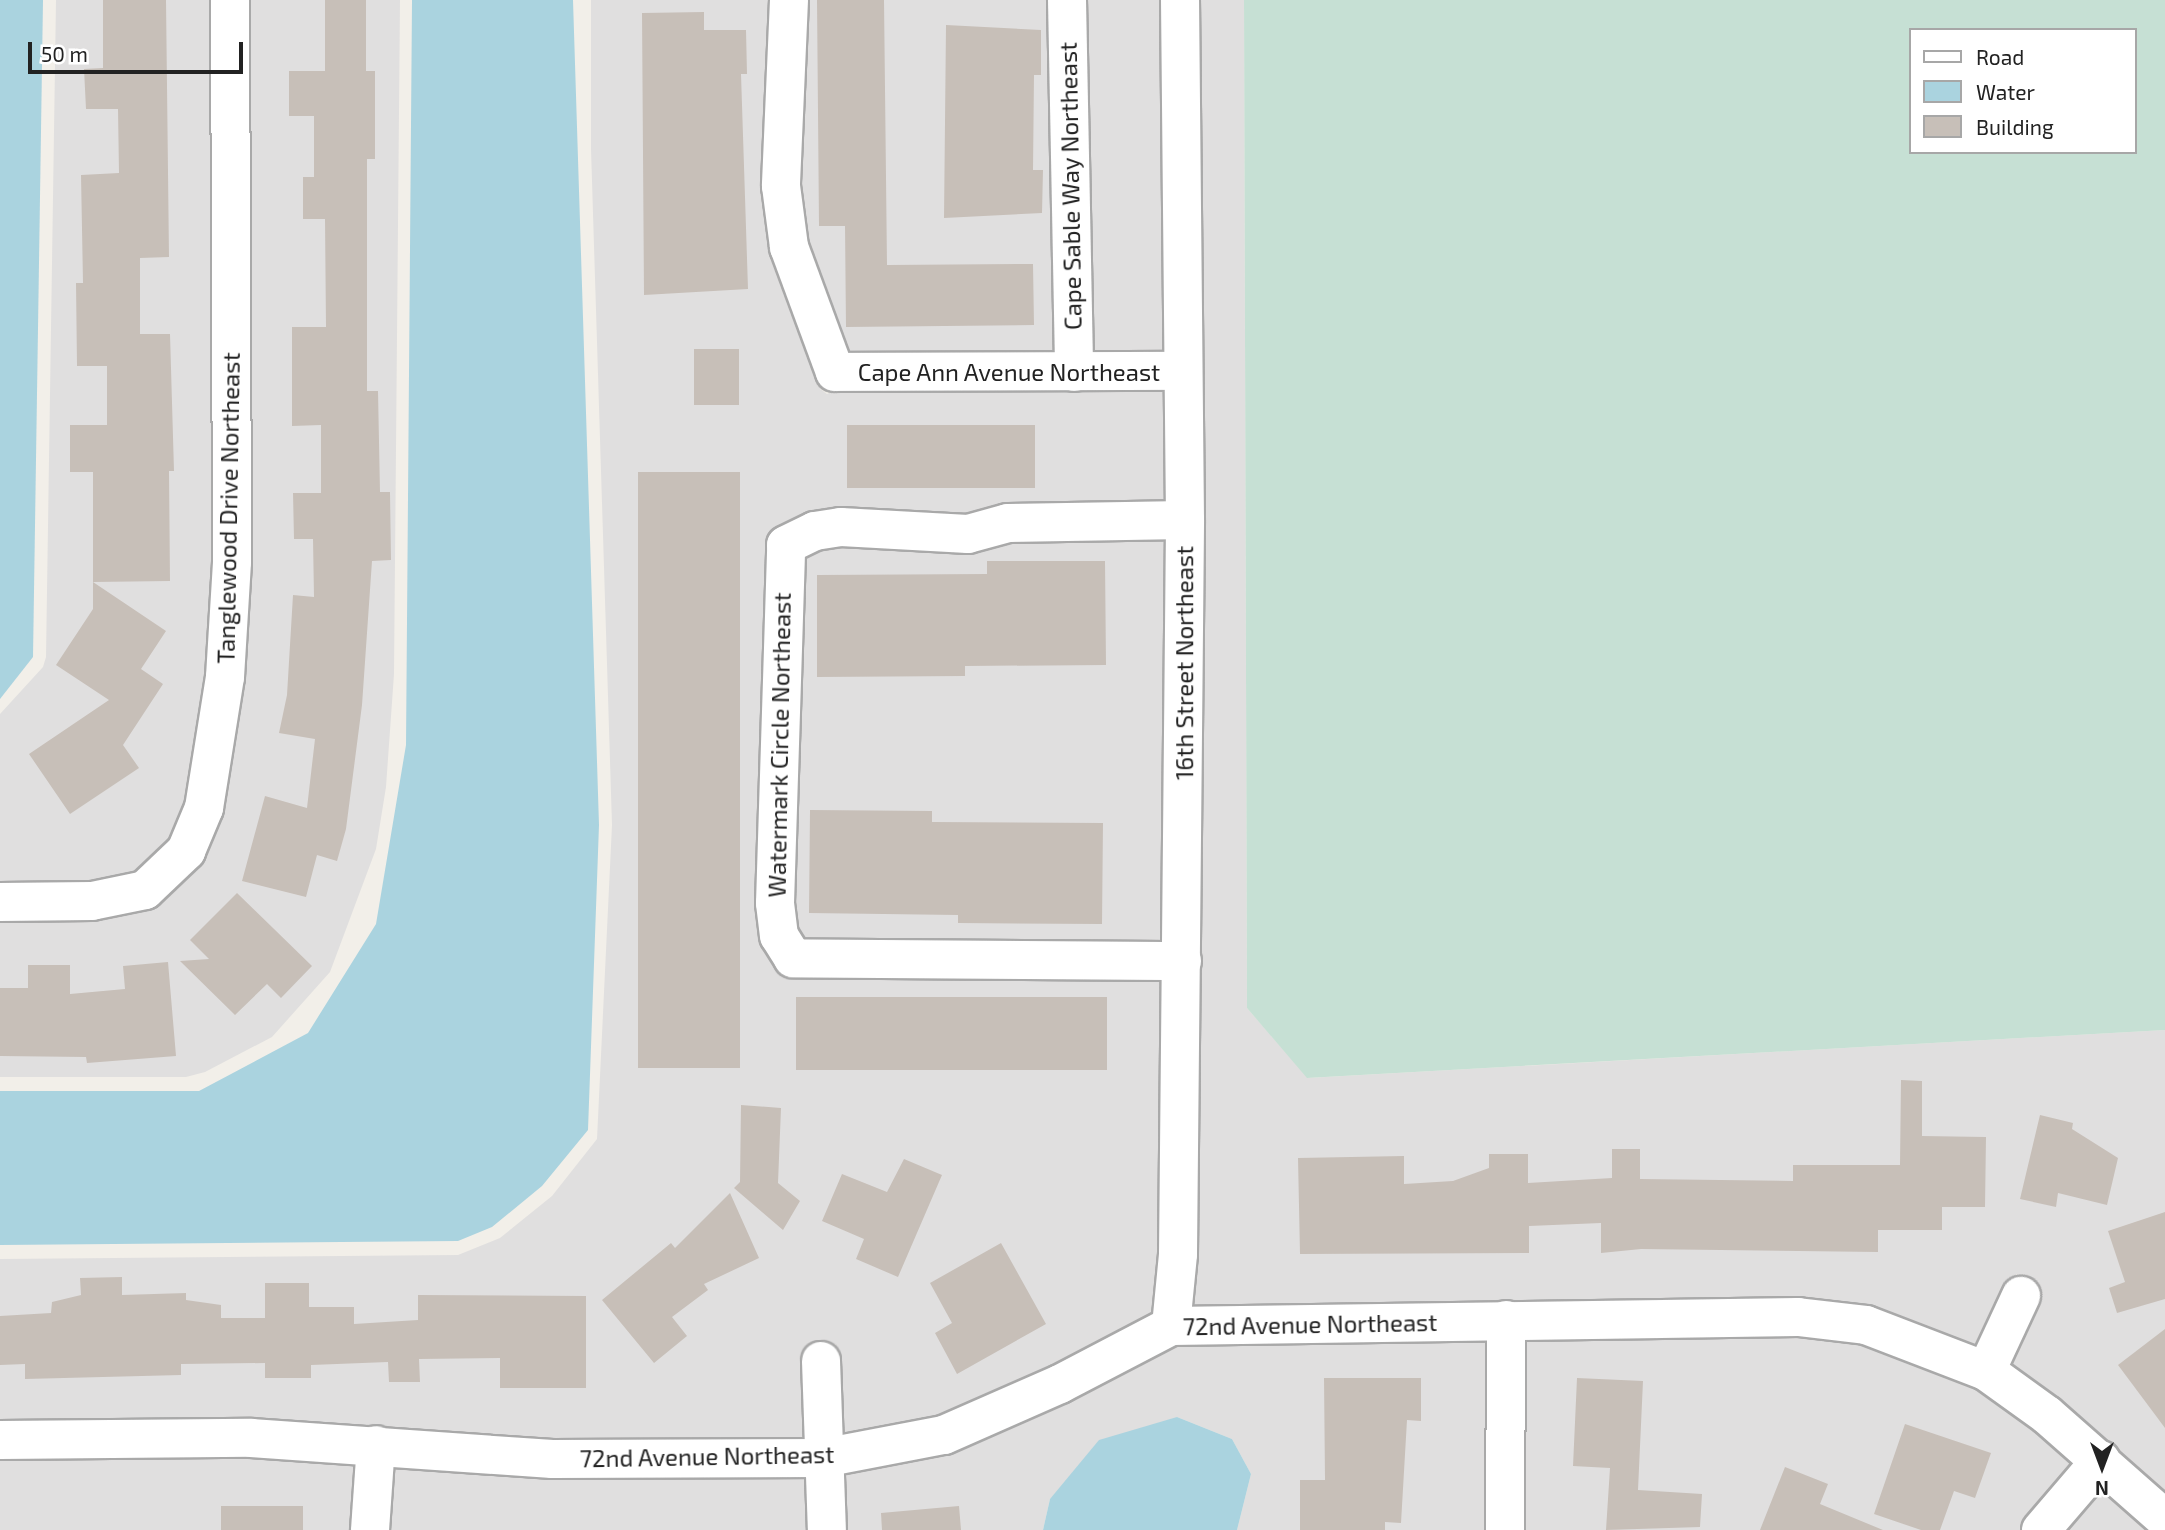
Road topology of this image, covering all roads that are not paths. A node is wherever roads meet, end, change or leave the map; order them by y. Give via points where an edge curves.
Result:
1 (230, 0) edge
2 (789, 0) edge
3 (1067, 0) edge
4 (1180, 0) edge
5 (1182, 371) junction
6 (1074, 372) junction
7 (1185, 520) junction
8 (0, 902) edge
9 (1182, 961) junction
10 (2021, 1296) dead end
11 (1506, 1320) junction
12 (1171, 1326) junction
13 (821, 1361) dead end
14 (1986, 1371) junction
15 (0, 1440) edge
16 (376, 1445) junction
17 (823, 1458) junction
18 (2101, 1460) junction
19 (2165, 1519) edge
20 (370, 1530) edge
21 (828, 1530) edge
22 (1504, 1530) edge
23 (2041, 1530) edge

1 - 8 street, Tanglewood Drive Northeast via 232,562 225,677 204,808 187,851 145,890 92,901
2 - 6 street, Cape Ann Avenue Northeast via 781,186 789,247 835,372
3 - 6 street, Cape Sable Way Northeast
4 - 5 street, 16th Street Northeast
5 - 6 street, Cape Ann Avenue Northeast
5 - 7 street, 16th Street Northeast
7 - 9 street, 16th Street Northeast
7 - 9 street, Watermark Circle Northeast via 1008,523 968,534 841,527 815,531 786,545 775,903 779,936 793,957
9 - 12 street, 16th Street Northeast via 1178,1254
10 - 14 street
11 - 12 street, 72nd Avenue Northeast
11 - 14 street, 72nd Avenue Northeast via 1798,1317 1866,1325
11 - 22 street
12 - 17 street, 72nd Avenue Northeast via 1060,1384 944,1435
13 - 17 street
14 - 18 street, 72nd Avenue Northeast
15 - 16 street, 72nd Avenue Northeast via 251,1438
16 - 17 street, 72nd Avenue Northeast via 552,1459
16 - 20 street
17 - 21 street
18 - 19 street, 72nd Avenue Northeast
18 - 23 street

